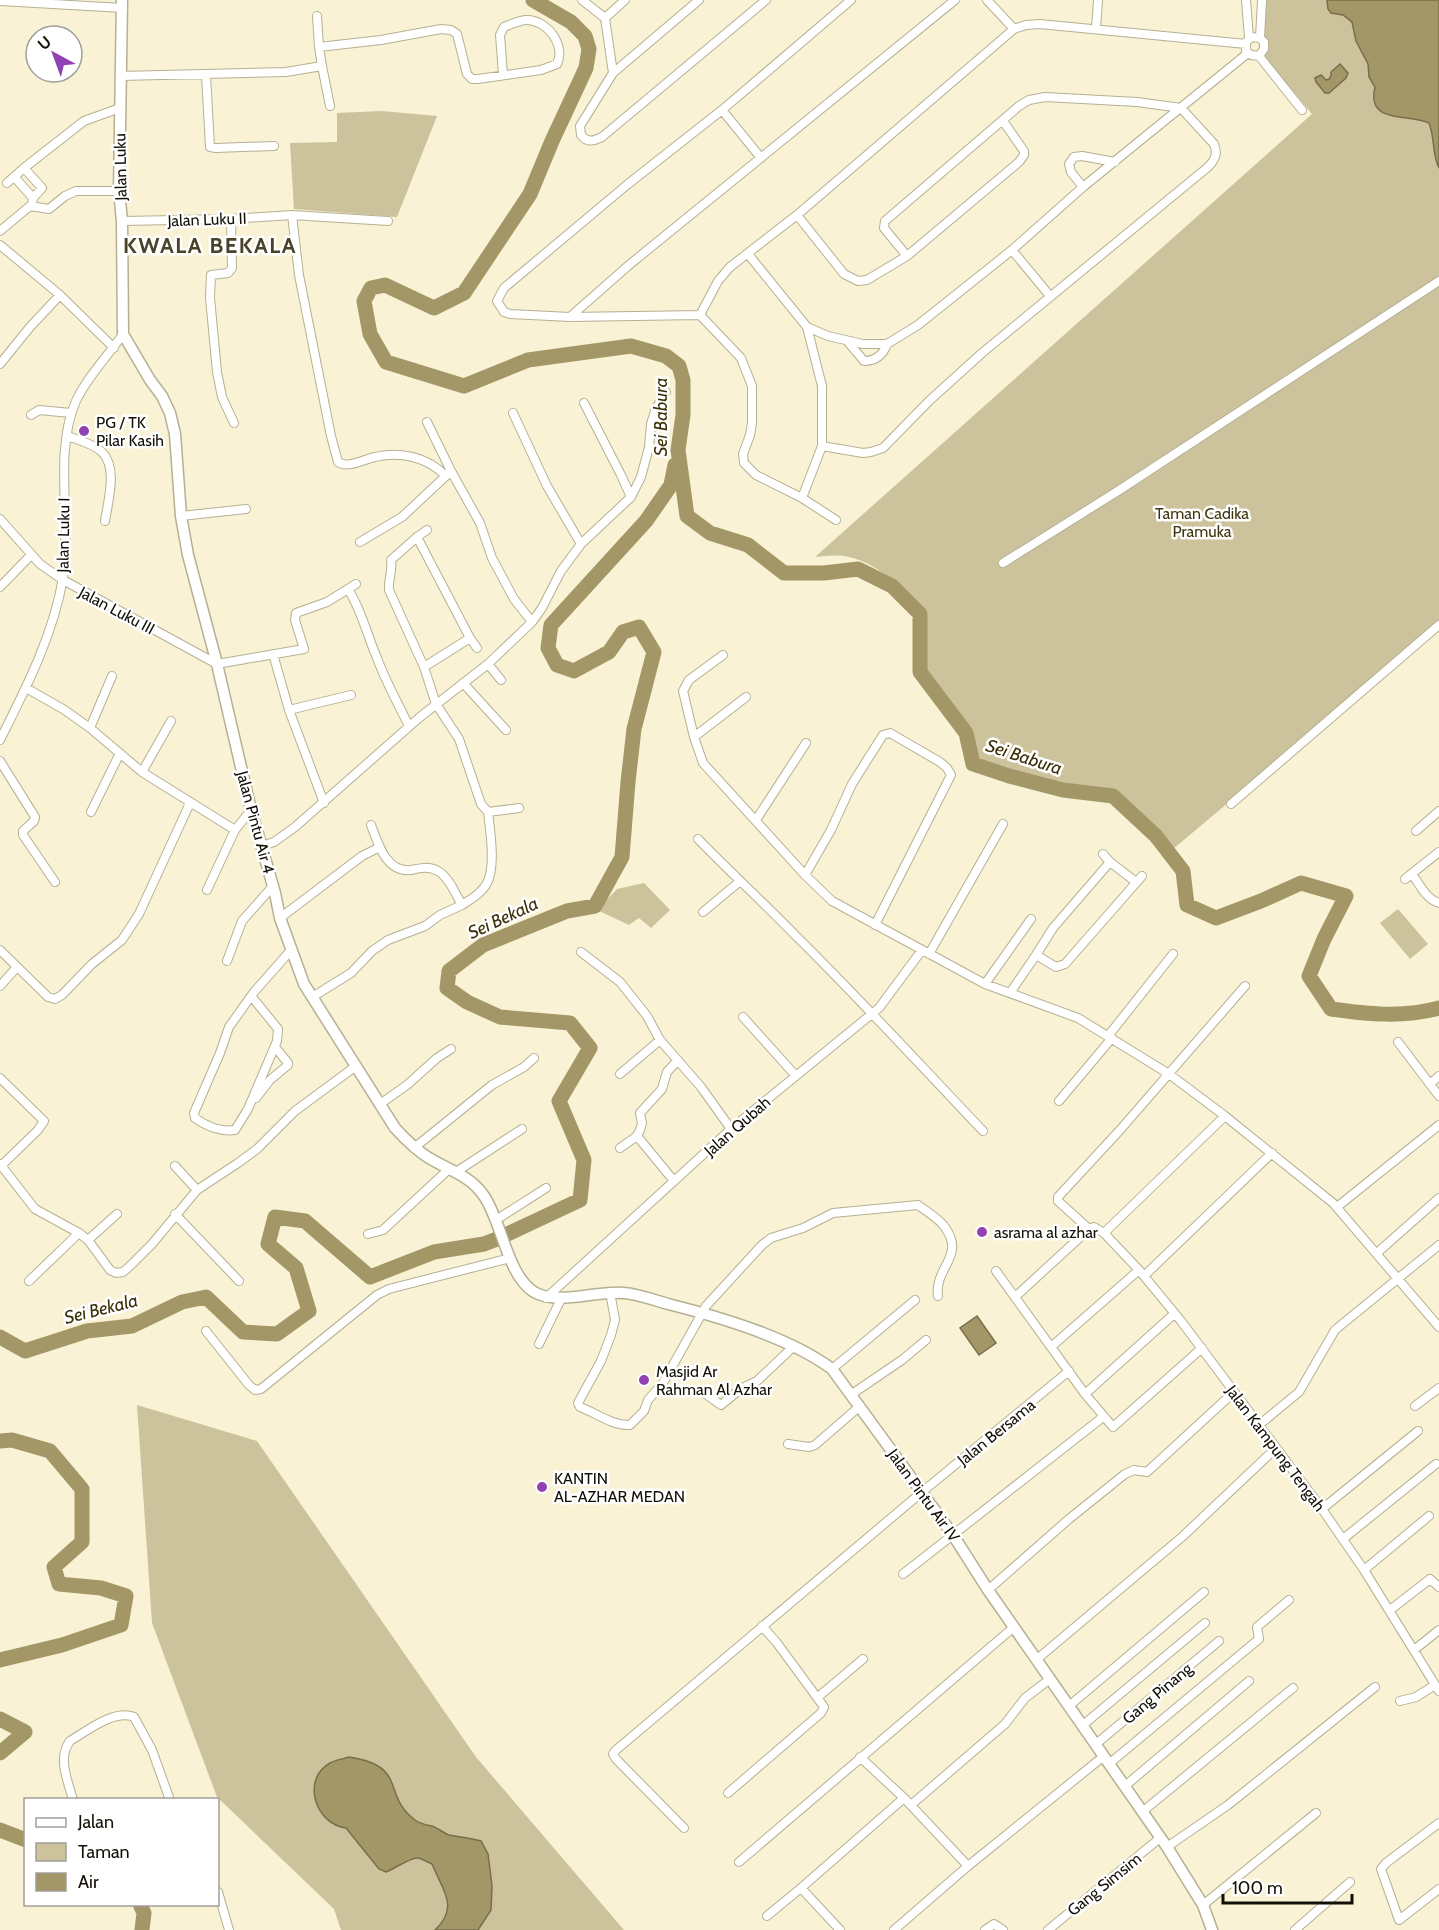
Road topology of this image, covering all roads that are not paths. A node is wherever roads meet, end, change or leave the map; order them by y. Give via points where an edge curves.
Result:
1 (582, 0) edge
2 (625, 0) edge
3 (699, 0) edge
4 (766, 0) edge
5 (850, 0) edge
6 (955, 0) edge
7 (987, 0) edge
8 (1098, 0) edge
9 (1246, 0) edge
10 (1262, 0) edge
11 (0, 1) edge
12 (122, 4) edge
13 (316, 16) dead end
14 (605, 18) junction
15 (1014, 29) junction
16 (1096, 29) junction
17 (1260, 38) junction
18 (1247, 41) junction
19 (319, 47) junction
20 (1248, 53) junction
21 (1259, 56) junction
22 (322, 66) junction
23 (613, 73) junction
24 (503, 74) junction
25 (206, 75) junction
26 (120, 76) junction
27 (330, 106) dead end
28 (120, 108) junction
29 (1181, 108) junction
30 (722, 110) junction
31 (1302, 110) dead end
32 (1003, 121) junction
33 (274, 146) dead end
34 (760, 158) junction
35 (1115, 162) junction
36 (24, 168) junction
37 (17, 180) dead end
38 (7, 183) dead end
39 (1083, 187) junction
40 (119, 191) junction
41 (32, 202) junction
42 (292, 214) junction
43 (797, 215) junction
44 (231, 219) junction
45 (122, 221) junction
46 (388, 221) dead end
47 (0, 231) edge
48 (0, 245) edge
49 (1012, 250) junction
50 (748, 254) junction
51 (907, 256) junction
52 (1439, 281) edge
53 (60, 295) junction
54 (1050, 296) junction
55 (700, 315) junction
56 (570, 318) junction
57 (807, 327) junction
58 (123, 334) junction
59 (848, 342) junction
60 (887, 344) junction
61 (114, 348) junction
62 (0, 364) edge
63 (666, 392) dead end
64 (584, 403) dead end
65 (71, 413) junction
66 (513, 413) dead end
67 (31, 415) dead end
68 (427, 422) dead end
69 (234, 423) dead end
70 (68, 436) junction
71 (822, 446) junction
72 (448, 474) junction
73 (631, 497) junction
74 (802, 498) junction
75 (246, 509) dead end
76 (181, 516) junction
77 (0, 519) edge
78 (105, 520) dead end
79 (836, 520) dead end
80 (427, 530) dead end
81 (417, 537) junction
82 (360, 542) dead end
83 (580, 544) junction
84 (31, 555) junction
85 (1003, 563) dead end
86 (63, 580) junction
87 (0, 587) edge
88 (532, 622) junction
89 (1439, 625) edge
90 (470, 639) junction
91 (477, 648) dead end
92 (273, 654) junction
93 (723, 655) dead end
94 (217, 664) junction
95 (488, 664) junction
96 (424, 667) junction
97 (112, 676) dead end
98 (501, 680) dead end
99 (463, 684) junction
100 (26, 688) junction
101 (351, 695) dead end
102 (746, 697) dead end
103 (436, 704) junction
104 (289, 710) junction
105 (171, 721) dead end
106 (410, 726) junction
107 (90, 728) junction
108 (506, 730) dead end
109 (694, 737) junction
110 (0, 740) edge
111 (806, 743) dead end
112 (120, 753) junction
113 (0, 761) edge
114 (142, 772) junction
115 (190, 803) junction
116 (324, 803) junction
117 (1231, 804) dead end
118 (519, 808) dead end
119 (251, 810) junction
120 (92, 812) dead end
121 (488, 812) junction
122 (1439, 812) edge
123 (756, 820) junction
124 (1003, 824) dead end
125 (371, 825) dead end
126 (235, 830) junction
127 (1416, 831) dead end
128 (698, 839) dead end
129 (261, 846) junction
130 (380, 847) junction
131 (1439, 852) edge
132 (1104, 854) dead end
133 (1110, 862) junction
134 (1413, 874) junction
135 (805, 875) junction
136 (1405, 879) dead end
137 (55, 882) dead end
138 (739, 882) junction
139 (273, 886) junction
140 (207, 890) dead end
141 (1439, 903) edge
142 (462, 905) junction
143 (703, 912) dead end
144 (280, 918) junction
145 (1031, 920) dead end
146 (875, 925) junction
147 (292, 949) junction
148 (0, 950) edge
149 (581, 952) dead end
150 (926, 952) junction
151 (1173, 954) dead end
152 (1036, 955) junction
153 (227, 961) dead end
154 (17, 968) junction
155 (985, 984) junction
156 (0, 986) edge
157 (1245, 986) dead end
158 (1010, 993) junction
159 (314, 996) junction
160 (252, 997) junction
161 (872, 1014) junction
162 (744, 1017) dead end
163 (1110, 1037) junction
164 (660, 1040) junction
165 (1398, 1042) dead end
166 (275, 1047) junction
167 (451, 1049) dead end
168 (534, 1058) dead end
169 (678, 1060) junction
170 (357, 1066) junction
171 (620, 1074) dead end
172 (1169, 1074) junction
173 (796, 1076) junction
174 (1439, 1076) edge
175 (0, 1078) edge
176 (1430, 1084) junction
177 (1439, 1096) edge
178 (1059, 1101) dead end
179 (380, 1104) junction
180 (248, 1108) junction
181 (1225, 1116) junction
182 (1439, 1125) edge
183 (522, 1129) dead end
184 (731, 1129) junction
185 (983, 1131) dead end
186 (637, 1136) junction
187 (414, 1148) junction
188 (620, 1148) dead end
189 (1272, 1153) junction
190 (1, 1165) edge
191 (175, 1166) dead end
192 (452, 1171) junction
193 (674, 1181) junction
194 (546, 1188) dead end
195 (197, 1190) junction
196 (1439, 1198) edge
197 (1337, 1207) junction
198 (117, 1214) dead end
199 (175, 1214) junction
200 (497, 1222) junction
201 (1089, 1229) junction
202 (79, 1233) junction
203 (1104, 1233) junction
204 (368, 1234) dead end
205 (88, 1240) junction
206 (1439, 1245) edge
207 (508, 1253) junction
208 (1377, 1253) junction
209 (996, 1271) dead end
210 (1142, 1273) junction
211 (1399, 1280) junction
212 (29, 1281) dead end
213 (239, 1281) dead end
214 (610, 1292) junction
215 (938, 1296) dead end
216 (1015, 1297) junction
217 (546, 1298) junction
218 (562, 1298) junction
219 (915, 1300) dead end
220 (701, 1312) junction
221 (1174, 1314) junction
222 (1439, 1327) edge
223 (206, 1331) dead end
224 (926, 1340) dead end
225 (539, 1344) dead end
226 (794, 1346) junction
227 (1051, 1347) junction
228 (1202, 1348) junction
229 (832, 1369) junction
230 (1069, 1371) junction
231 (1439, 1388) edge
232 (700, 1390) dead end
233 (1234, 1392) junction
234 (852, 1394) junction
235 (1085, 1394) junction
236 (860, 1406) junction
237 (1415, 1406) dead end
238 (1103, 1417) junction
239 (1259, 1425) junction
240 (1418, 1431) dead end
241 (788, 1444) dead end
242 (1276, 1448) junction
243 (1436, 1464) dead end
244 (922, 1492) junction
245 (1322, 1509) junction
246 (1429, 1516) dead end
247 (953, 1535) junction
248 (1343, 1539) junction
249 (1364, 1570) junction
250 (903, 1574) dead end
251 (1439, 1587) edge
252 (988, 1590) junction
253 (1204, 1592) dead end
254 (1288, 1600) dead end
255 (1390, 1610) junction
256 (1205, 1623) dead end
257 (762, 1626) junction
258 (1014, 1627) junction
259 (1439, 1630) edge
260 (1219, 1641) dead end
261 (1414, 1650) junction
262 (863, 1659) dead end
263 (1036, 1660) junction
264 (1050, 1679) junction
265 (1249, 1681) dead end
266 (1375, 1687) dead end
267 (1293, 1688) dead end
268 (1437, 1688) edge
269 (818, 1697) junction
270 (1400, 1701) dead end
271 (1069, 1706) junction
272 (1083, 1725) junction
273 (1096, 1744) junction
274 (860, 1757) junction
275 (1107, 1759) junction
276 (1125, 1786) junction
277 (728, 1793) dead end
278 (72, 1798) edge
279 (169, 1798) edge
280 (904, 1798) junction
281 (911, 1805) junction
282 (1142, 1812) junction
283 (1316, 1813) dead end
284 (1439, 1823) edge
285 (684, 1828) dead end
286 (1164, 1842) junction
287 (739, 1862) dead end
288 (968, 1866) junction
289 (1350, 1882) dead end
290 (801, 1888) junction
291 (1439, 1889) edge
292 (219, 1895) edge
293 (1203, 1905) junction
294 (767, 1916) dead end
295 (229, 1930) edge
296 (840, 1930) edge
297 (894, 1930) edge
298 (985, 1930) edge
299 (1003, 1930) edge
300 (1048, 1930) edge
301 (1212, 1930) edge
302 (1295, 1930) edge

1 - 14 street
2 - 14 street
3 - 23 street
4 - 23 street via 602,137 594,141 584,139 580,126
5 - 30 street
6 - 34 street
7 - 15 street
8 - 16 street
9 - 18 street
10 - 17 street
11 - 12 street
12 - 26 main road, Jalan Luku
13 - 19 street
14 - 23 street
15 - 16 street via 1033,24
15 - 43 street
16 - 18 street
17 - 18 street
17 - 21 street via 1265,45
18 - 20 street
19 - 22 street
19 - 24 street via 447,29 457,34 468,76 478,79
20 - 21 street
20 - 29 street
21 - 31 street
22 - 25 street via 286,72
22 - 27 street
24 - 24 street via 557,64 559,46 541,23 528,20 504,27 500,35
25 - 26 street
25 - 33 street via 210,147
26 - 28 main road, Jalan Luku
28 - 36 street via 84,121
28 - 40 main road, Jalan Luku
29 - 32 street via 1045,97 1029,100
29 - 35 street
29 - 54 street via 1214,144 1213,161
30 - 34 street
30 - 56 street via 504,288 497,301 510,314
32 - 51 street via 1021,144 1024,155
32 - 51 street via 885,221 884,228
34 - 56 street
35 - 39 street
35 - 39 street via 1074,157 1069,168
36 - 38 street
36 - 41 street via 42,187
37 - 41 street
39 - 49 street
40 - 41 street via 76,191 49,209
40 - 45 main road, Jalan Luku
41 - 47 street
42 - 44 street, Jalan Luku II
42 - 46 street, Jalan Luku II
42 - 72 street via 299,275 338,462 342,465 396,454 426,461
43 - 50 street
43 - 51 street via 844,274 854,280 872,279
44 - 45 street, Jalan Luku II
44 - 69 street via 232,268 228,273 211,276 210,298 217,372 222,397
45 - 58 main road, Jalan Luku
48 - 53 street
49 - 54 street
49 - 60 street via 926,319
50 - 55 street via 723,273
50 - 57 street
52 - 85 street
53 - 61 street
53 - 62 street
54 - 71 street via 929,401 883,447 863,453
55 - 56 street
55 - 74 street via 741,358 752,386 752,423 744,463 756,475
57 - 59 street
57 - 71 street via 822,386
58 - 61 street, Jalan Luku I
58 - 76 main road, Jalan Pintu Air 4 via 170,412
59 - 60 street
59 - 60 street via 864,361 872,361
61 - 65 street, Jalan Luku I via 76,400
63 - 73 street via 656,408 641,477
64 - 73 street
65 - 67 street via 39,410
65 - 70 street, Jalan Luku I
66 - 83 street
68 - 72 street
70 - 78 street via 101,451 109,462 110,492
70 - 86 street, Jalan Luku I
71 - 74 street
72 - 82 street via 402,517
72 - 88 street via 480,523 492,558 514,599
73 - 83 street
74 - 79 street
75 - 76 street
76 - 94 main road, Jalan Pintu Air 4
77 - 84 street, Jalan Luku III
80 - 81 street
81 - 90 street
81 - 96 street via 393,556 388,581
83 - 88 street
84 - 86 street, Jalan Luku III
84 - 87 street
86 - 94 street, Jalan Luku III
86 - 100 street, Jalan Luku I via 46,642
88 - 95 street
89 - 117 street
90 - 91 street
90 - 96 street
92 - 94 street
92 - 104 street
92 - 106 street via 304,649 296,614 352,587 376,657
93 - 109 street via 684,686
94 - 119 main road, Jalan Pintu Air 4
95 - 98 street
95 - 99 street
96 - 103 street
97 - 107 street
99 - 103 street
99 - 108 street
100 - 107 street
100 - 110 street, Jalan Luku I
101 - 104 street
102 - 109 street
103 - 106 street
103 - 121 street via 459,739 479,799
104 - 116 street
105 - 114 street
106 - 116 street
107 - 112 street
109 - 123 street via 703,763
111 - 123 street
112 - 114 street
112 - 120 street
113 - 137 street via 35,817 23,835
114 - 115 street
115 - 126 street
115 - 154 street via 139,914 115,948 55,999
116 - 129 street via 274,842
118 - 121 street
119 - 126 street
119 - 129 main road, Jalan Pintu Air 4
121 - 142 street via 492,844 488,882
122 - 127 street
123 - 135 street
124 - 150 street, Jalan Qubah
125 - 130 street
126 - 140 street
128 - 138 street
129 - 139 main road, Jalan Pintu Air 4
130 - 142 street via 397,869 425,867 438,871
130 - 144 street via 362,856
131 - 134 street
132 - 133 street
133 - 152 street via 1053,928
133 - 152 street via 1139,879 1065,964 1056,967
134 - 136 street
134 - 141 street via 1425,893
135 - 146 street via 832,901
135 - 146 street via 852,784 883,735 890,733 940,762 951,775
138 - 143 street
138 - 161 street
139 - 144 main road, Jalan Pintu Air 4
139 - 153 street via 242,921
142 - 159 street via 388,940 351,973
144 - 147 main road, Jalan Pintu Air 4
145 - 155 street
146 - 150 street
147 - 159 main road, Jalan Pintu Air 4 via 304,984
147 - 160 street
148 - 154 street
149 - 164 street via 620,982
150 - 155 street
150 - 161 street, Jalan Qubah
151 - 163 street
152 - 158 street
154 - 156 street
155 - 158 street
157 - 172 street
158 - 163 street via 1078,1018
159 - 170 main road, Jalan Pintu Air 4
160 - 166 street via 278,1029
160 - 180 street via 229,1027 194,1113 205,1124 232,1131
161 - 173 street, Jalan Qubah
161 - 185 street
162 - 173 street
163 - 172 street
163 - 178 street
164 - 169 street
164 - 171 street
165 - 176 street
166 - 180 street
166 - 180 street via 288,1065
167 - 179 street
168 - 187 street via 492,1085
169 - 184 street
169 - 186 street via 667,1072 662,1089 640,1113 642,1127
170 - 179 main road, Jalan Pintu Air 4
170 - 195 street via 295,1111 257,1149
172 - 181 street
172 - 201 street via 1058,1197
173 - 184 street, Jalan Qubah
174 - 176 street
175 - 190 street via 44,1121
176 - 177 street
179 - 187 main road, Jalan Pintu Air 4
181 - 189 street
181 - 203 street
182 - 197 street
183 - 192 street
184 - 193 street, Jalan Qubah
186 - 188 street
186 - 193 street
187 - 192 main road, Jalan Pintu Air 4
189 - 197 street
189 - 210 street
190 - 202 street via 35,1209
191 - 195 street
192 - 200 main road, Jalan Pintu Air 4 via 477,1186
192 - 204 street via 383,1230
193 - 217 street, Jalan Qubah
194 - 200 street
195 - 199 street
196 - 208 street
197 - 208 street
198 - 205 street
199 - 205 street via 123,1272 110,1270
199 - 213 street
200 - 207 main road, Jalan Pintu Air 4
201 - 203 street via 1094,1227
201 - 216 street
202 - 205 street
202 - 212 street
203 - 210 street, Jalan Kampung Tengah
206 - 211 street
207 - 217 main road via 526,1285
207 - 223 street via 377,1295 261,1389 249,1385
208 - 211 street
209 - 216 street
210 - 221 street, Jalan Kampung Tengah
210 - 227 street
211 - 222 street
211 - 239 street via 1335,1330 1299,1392
214 - 218 main road, Jalan Pintu Air IV
214 - 220 main road, Jalan Pintu Air IV
214 - 220 street via 615,1320 611,1335 578,1403 615,1424 630,1425 644,1411
215 - 220 street via 953,1244 944,1225 918,1205 833,1214 771,1238
216 - 227 street
217 - 218 main road, Jalan Pintu Air IV
218 - 225 street
219 - 229 street
220 - 226 main road, Jalan Pintu Air IV
221 - 228 street, Jalan Kampung Tengah
221 - 235 street
224 - 234 street
226 - 229 main road, Jalan Pintu Air IV
226 - 232 street via 757,1381 721,1405
227 - 230 street
228 - 233 street, Jalan Kampung Tengah
228 - 238 street via 1116,1426
229 - 234 main road, Jalan Pintu Air IV
230 - 235 street
230 - 244 street, Jalan Bersama
231 - 237 street
233 - 239 street, Jalan Kampung Tengah
233 - 252 street via 1147,1472 1134,1470 1125,1474
234 - 236 main road, Jalan Pintu Air IV
235 - 238 street
236 - 241 street via 815,1445
236 - 244 main road, Jalan Pintu Air IV
238 - 247 street
239 - 242 street, Jalan Kampung Tengah
240 - 245 street
242 - 245 street, Jalan Kampung Tengah
242 - 263 street via 1182,1537
243 - 248 street
244 - 247 main road, Jalan Pintu Air IV
244 - 257 street, Jalan Bersama
245 - 248 street, Jalan Kampung Tengah
246 - 249 street
247 - 250 street
247 - 252 main road, Jalan Pintu Air IV
248 - 249 street, Jalan Kampung Tengah
249 - 255 street, Jalan Kampung Tengah
251 - 255 street via 1430,1579
252 - 258 main road, Jalan Pintu Air IV
253 - 271 street
254 - 275 street via 1257,1627 1259,1639
255 - 261 street, Jalan Kampung Tengah
256 - 272 street
257 - 269 street
257 - 285 street, Jalan Bersama via 614,1753
258 - 263 main road, Jalan Pintu Air IV
258 - 274 street
259 - 261 street
260 - 273 street, Gang Pinang
261 - 268 street, Jalan Kampung Tengah
262 - 269 street
263 - 264 main road, Jalan Pintu Air IV
264 - 271 main road, Jalan Pintu Air IV
264 - 281 street via 1025,1698 1005,1724
265 - 276 street
266 - 286 street, Gang Simsim via 1228,1805
267 - 282 street
268 - 270 street
269 - 277 street via 824,1707 821,1713
271 - 272 main road, Jalan Pintu Air IV
272 - 273 main road, Jalan Pintu Air IV
273 - 275 main road, Jalan Pintu Air IV
274 - 280 street
274 - 287 street
275 - 276 main road, Jalan Pintu Air IV
275 - 288 street
276 - 282 main road, Jalan Pintu Air IV
278 - 279 street via 64,1767 65,1747 107,1720 128,1714 134,1716 152,1750
280 - 281 street
280 - 290 street
281 - 288 street
282 - 286 main road, Jalan Pintu Air IV
283 - 293 street
284 - 291 street via 1381,1869 1399,1920
286 - 293 main road, Jalan Pintu Air IV
286 - 300 street, Gang Simsim
288 - 297 street
289 - 302 street
290 - 294 street
290 - 296 street
292 - 295 street
293 - 301 main road, Jalan Pintu Air IV
298 - 299 street via 994,1924

